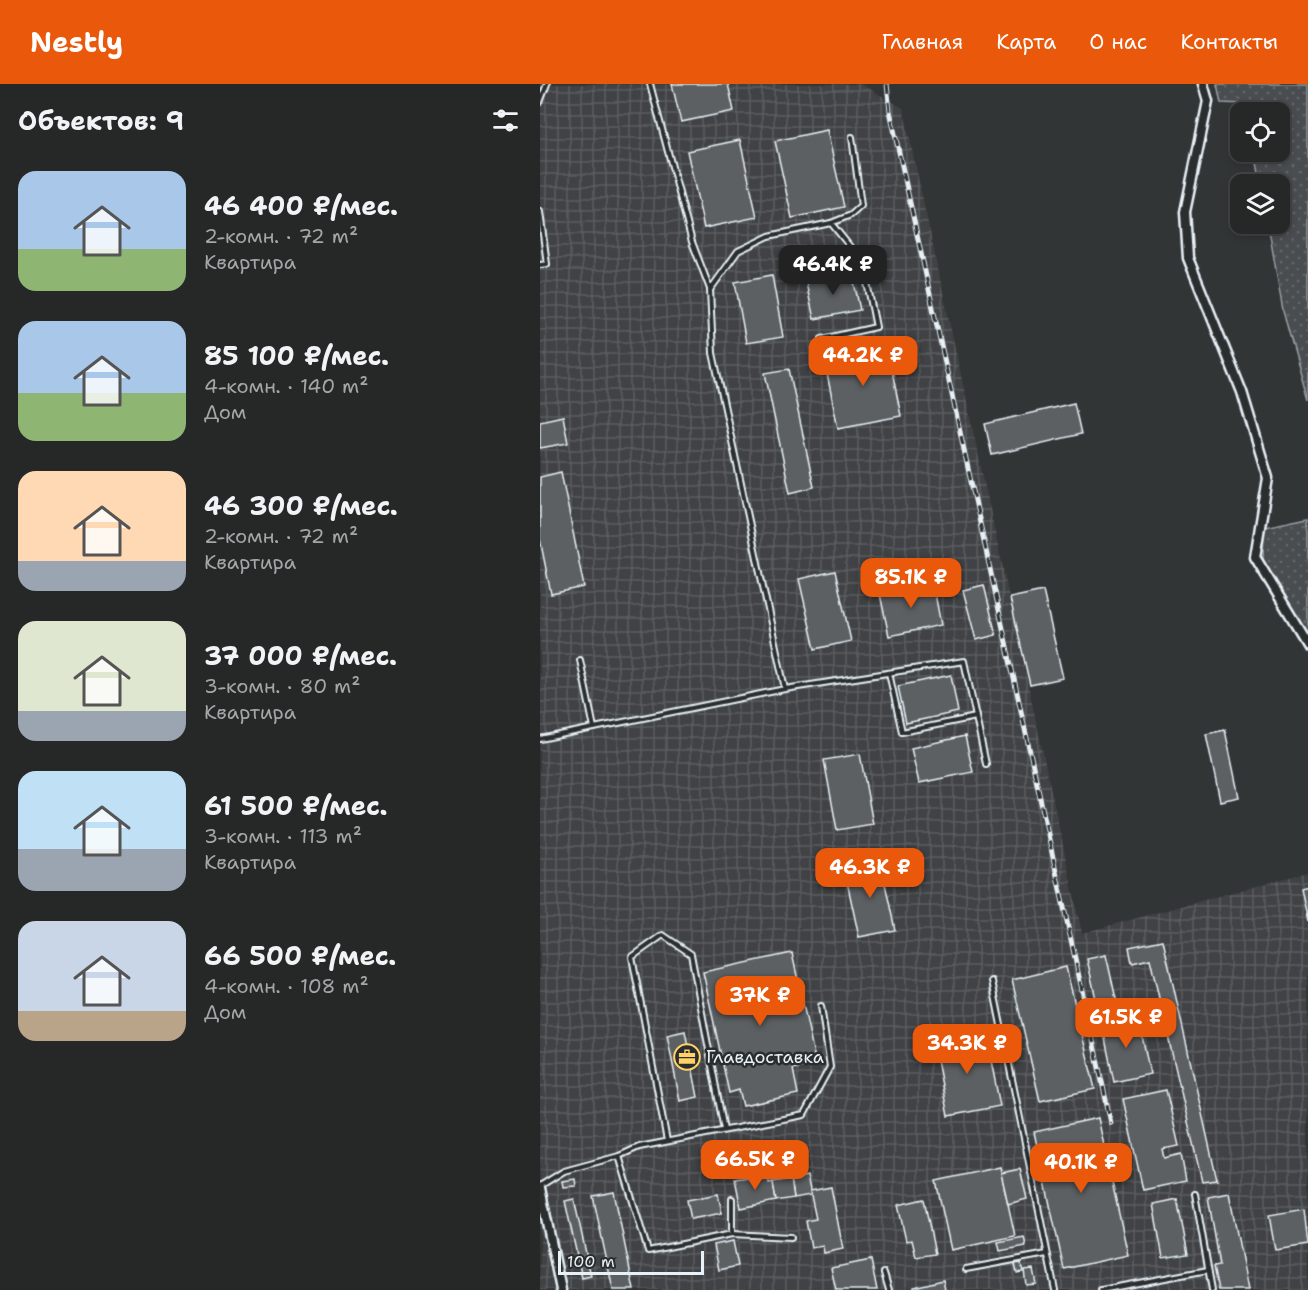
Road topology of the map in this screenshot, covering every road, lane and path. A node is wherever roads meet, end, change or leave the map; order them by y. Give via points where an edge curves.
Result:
1 (547, 84) edge
2 (650, 84) edge
3 (1203, 84) edge
4 (540, 102) edge
5 (852, 137) dead end
6 (540, 212) edge
7 (831, 223) junction
8 (540, 265) edge
9 (711, 290) junction
10 (822, 339) dead end
11 (1308, 644) edge
12 (580, 660) dead end
13 (889, 673) junction
14 (784, 689) junction
15 (976, 717) junction
16 (594, 728) junction
17 (540, 739) edge
18 (986, 764) dead end
19 (992, 981) dead end
20 (821, 1006) dead end
21 (724, 1130) junction
22 (667, 1141) junction
23 (619, 1156) junction
24 (540, 1187) edge
25 (1195, 1194) dead end
26 (732, 1199) dead end
27 (732, 1234) junction
28 (791, 1237) dead end
29 (1047, 1254) junction
30 (966, 1269) dead end
31 (1208, 1270) junction
32 (884, 1273) dead end
33 (561, 1290) edge
34 (888, 1290) edge
35 (1055, 1290) edge
36 (1101, 1290) edge
37 (1212, 1290) edge

1 - 4 lane
2 - 9 lane via 692,242
3 - 11 street via 1208,102 1185,212 1188,258 1242,392 1268,478 1255,556
5 - 7 lane via 861,206
6 - 8 lane via 547,264
7 - 9 lane via 769,236 738,251
7 - 10 lane via 863,264 876,327
9 - 14 lane via 713,353
12 - 16 lane
13 - 14 lane
13 - 15 lane via 964,660
13 - 15 lane via 902,732
14 - 16 lane
15 - 18 lane
16 - 17 lane
19 - 29 lane
20 - 21 lane via 830,1067 804,1114
21 - 22 lane
21 - 22 lane via 691,954 663,935 632,957
22 - 23 lane
23 - 24 lane via 564,1171
23 - 27 lane via 648,1251
24 - 33 street
25 - 31 lane
26 - 27 lane
27 - 28 lane
29 - 30 lane
29 - 35 lane
31 - 36 lane
31 - 37 lane
32 - 34 lane

